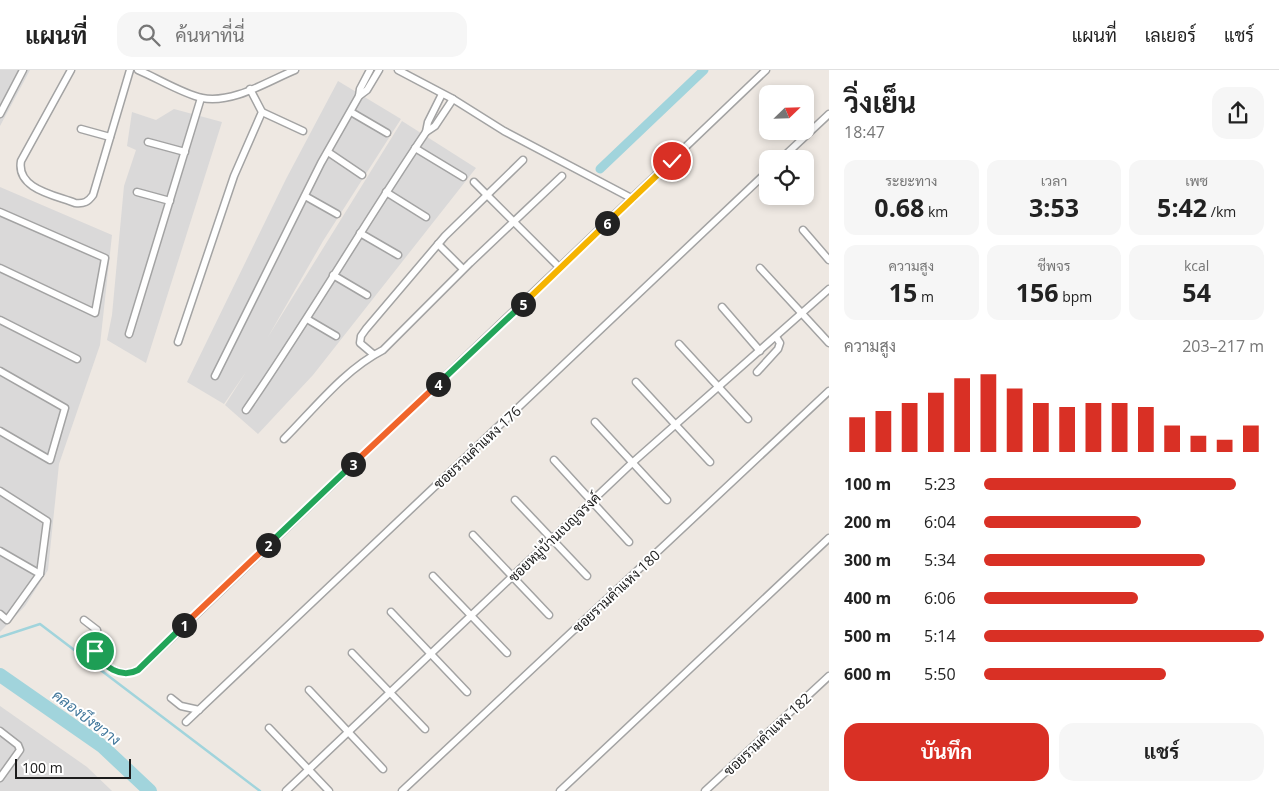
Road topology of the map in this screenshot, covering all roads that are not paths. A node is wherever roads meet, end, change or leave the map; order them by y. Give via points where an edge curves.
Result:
1 (24, 70) edge
2 (71, 70) edge
3 (130, 70) edge
4 (138, 70) edge
5 (295, 70) edge
6 (370, 70) edge
7 (379, 70) edge
8 (398, 70) edge
9 (766, 70) edge
10 (250, 89) junction
11 (442, 94) junction
12 (360, 96) junction
13 (201, 98) junction
14 (453, 99) junction
15 (262, 112) junction
16 (351, 112) junction
17 (0, 114) edge
18 (829, 114) edge
19 (81, 129) dead end
20 (303, 132) dead end
21 (426, 132) junction
22 (387, 133) dead end
23 (110, 137) junction
24 (148, 142) dead end
25 (415, 148) junction
26 (791, 150) edge
27 (185, 152) junction
28 (328, 152) junction
29 (523, 160) dead end
30 (362, 175) dead end
31 (562, 176) dead end
32 (462, 177) dead end
33 (759, 180) edge
34 (474, 182) dead end
35 (137, 192) dead end
36 (386, 192) junction
37 (488, 195) junction
38 (305, 196) junction
39 (633, 199) junction
40 (170, 201) junction
41 (0, 212) edge
42 (337, 214) dead end
43 (426, 217) dead end
44 (514, 222) junction
45 (803, 230) dead end
46 (360, 233) junction
47 (438, 244) junction
48 (398, 255) dead end
49 (829, 260) edge
50 (0, 268) edge
51 (560, 268) junction
52 (760, 268) dead end
53 (464, 269) junction
54 (333, 275) junction
55 (829, 289) edge
56 (367, 295) dead end
57 (722, 307) dead end
58 (803, 314) junction
59 (306, 319) junction
60 (0, 320) edge
61 (129, 334) dead end
62 (336, 336) dead end
63 (776, 337) junction
64 (178, 342) dead end
65 (829, 343) edge
66 (679, 344) dead end
67 (760, 350) junction
68 (373, 354) junction
69 (77, 359) dead end
70 (0, 371) edge
71 (757, 372) dead end
72 (215, 376) dead end
73 (636, 382) dead end
74 (719, 386) junction
75 (829, 391) edge
76 (246, 410) dead end
77 (748, 419) dead end
78 (595, 422) dead end
79 (675, 424) junction
80 (0, 431) edge
81 (284, 439) dead end
82 (554, 460) dead end
83 (710, 462) dead end
84 (632, 463) junction
85 (0, 491) edge
86 (515, 500) dead end
87 (666, 500) dead end
88 (592, 501) junction
89 (473, 535) dead end
90 (829, 538) edge
91 (552, 539) junction
92 (629, 542) dead end
93 (0, 551) edge
94 (40, 574) junction
95 (433, 576) dead end
96 (587, 576) dead end
97 (512, 578) junction
98 (391, 612) dead end
99 (0, 614) edge
100 (549, 614) dead end
101 (471, 615) junction
102 (84, 620) dead end
103 (352, 653) dead end
104 (507, 653) dead end
105 (430, 654) junction
106 (829, 676) edge
107 (309, 690) dead end
108 (389, 692) junction
109 (467, 692) dead end
110 (171, 698) dead end
111 (199, 710) junction
112 (186, 722) dead end
113 (270, 728) dead end
114 (425, 729) dead end
115 (0, 731) edge
116 (348, 731) junction
117 (309, 769) junction
118 (383, 769) dead end
119 (0, 778) edge
120 (286, 791) edge
121 (330, 791) edge
122 (402, 791) edge
123 (560, 791) edge
124 (705, 791) edge

1 - 17 street
2 - 23 street via 20,161 23,180 75,203 86,202 93,194
3 - 23 street
4 - 13 street
5 - 10 street
6 - 12 street via 360,89
7 - 12 street
8 - 11 street
9 - 39 street
10 - 13 street via 226,98
10 - 15 street
11 - 14 street
11 - 21 street
12 - 16 street
13 - 27 street
14 - 21 street via 435,126
14 - 39 street via 504,131
15 - 20 street
15 - 64 street via 234,176
16 - 22 street
16 - 28 street
18 - 26 street
19 - 23 street
21 - 25 street
24 - 27 street
25 - 32 street
25 - 36 street
27 - 40 street
28 - 30 street
28 - 38 street
29 - 37 street
31 - 44 street
33 - 111 street, ซอยรามคำแหง 176
34 - 37 street
35 - 40 street
36 - 43 street
36 - 46 street
37 - 44 street
37 - 47 street
38 - 42 street
38 - 72 street
39 - 51 street
40 - 61 street
41 - 50 street via 105,258 95,313
44 - 51 street
44 - 53 street
45 - 49 street
46 - 48 street
46 - 54 street
47 - 53 street
47 - 68 street via 362,336 360,343
51 - 102 street via 138,670 122,674 98,658 94,645 97,630
52 - 58 street
53 - 68 street via 383,350
54 - 56 street
54 - 59 street
55 - 58 street, ซอยหมู่บ้านเบญจรงค์
57 - 67 street
58 - 63 street, ซอยหมู่บ้านเบญจรงค์
58 - 65 street
59 - 62 street
59 - 76 street
60 - 69 street
63 - 67 street, ซอยหมู่บ้านเบญจรงค์
63 - 71 street via 780,343 778,349
66 - 74 street
67 - 74 street, ซอยหมู่บ้านเบญจรงค์
68 - 81 street
70 - 80 street via 65,408 50,460
73 - 79 street
74 - 77 street
74 - 79 street, ซอยหมู่บ้านเบญจรงค์
75 - 122 street, ซอยรามคำแหง 180
78 - 84 street
79 - 83 street
79 - 84 street, ซอยหมู่บ้านเบญจรงค์
82 - 88 street
84 - 87 street
84 - 88 street, ซอยหมู่บ้านเบญจรงค์
85 - 94 street via 47,521
86 - 91 street
88 - 91 street, ซอยหมู่บ้านเบญจรงค์
88 - 92 street
89 - 97 street
90 - 123 street
91 - 96 street
91 - 97 street, ซอยหมู่บ้านเบญจรงค์
93 - 94 street
94 - 99 street via 7,620
95 - 101 street
97 - 100 street
97 - 101 street, ซอยหมู่บ้านเบญจรงค์
98 - 105 street
101 - 104 street
101 - 105 street, ซอยหมู่บ้านเบญจรงค์
103 - 108 street
105 - 108 street, ซอยหมู่บ้านเบญจรงค์
105 - 109 street
106 - 124 street, ซอยรามคำแหง 182
107 - 116 street
108 - 114 street
108 - 116 street, ซอยหมู่บ้านเบญจรงค์
110 - 111 street via 181,706
111 - 112 street, ซอยรามคำแหง 176
113 - 117 street
115 - 119 street via 20,750
116 - 117 street, ซอยหมู่บ้านเบญจรงค์
116 - 118 street
117 - 120 street, ซอยหมู่บ้านเบญจรงค์
117 - 121 street

